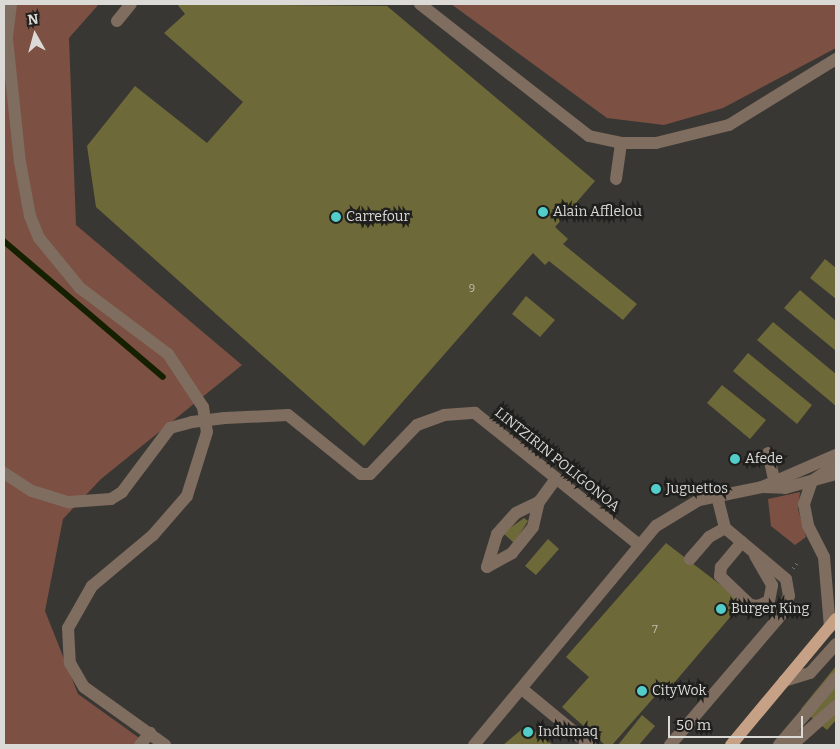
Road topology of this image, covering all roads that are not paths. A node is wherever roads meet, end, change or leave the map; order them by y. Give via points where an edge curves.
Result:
1 (11, 4) edge
2 (131, 4) edge
3 (420, 4) edge
4 (117, 21) dead end
5 (836, 59) edge
6 (621, 143) junction
7 (616, 179) dead end
8 (768, 453) dead end
9 (836, 455) edge
10 (836, 465) edge
11 (4, 473) edge
12 (836, 474) edge
13 (556, 479) junction
14 (774, 479) junction
15 (812, 481) junction
16 (762, 487) junction
17 (717, 495) junction
18 (539, 502) junction
19 (725, 528) junction
20 (742, 542) junction
21 (639, 545) junction
22 (754, 552) junction
23 (690, 559) dead end
24 (833, 623) edge
25 (836, 644) edge
26 (836, 678) edge
27 (784, 681) junction
28 (522, 689) junction
29 (836, 706) edge
30 (150, 733) junction
31 (140, 745) edge
32 (165, 745) edge
33 (474, 745) edge
34 (590, 745) edge
35 (670, 745) edge
36 (731, 745) edge
37 (779, 745) edge
38 (792, 745) edge

1 - 30 street via 7,39 19,153 24,192 39,238 80,288 168,354 203,407 207,432 187,496 153,535 92,586 68,628 70,663 84,687
2 - 4 street
3 - 6 street via 588,136
5 - 6 street via 729,125 656,143
6 - 7 street
8 - 14 street
9 - 14 street
10 - 15 street
11 - 13 street, LINTZIRIN POLIGONOA, bridge via 32,491 69,502 111,499 122,492 170,428 225,418 288,415 361,474 370,474 417,425 444,415 475,413
12 - 15 street
13 - 18 street
13 - 21 street, LINTZIRIN POLIGONOA
14 - 16 street
15 - 16 street via 785,488
15 - 24 street via 805,515 824,557
16 - 17 street
17 - 19 street
17 - 21 street via 681,507
18 - 18 street via 516,513 497,534 487,567 512,553 533,527
19 - 20 street
19 - 23 street via 709,537
20 - 22 street
20 - 22 street via 721,567 720,576 750,605 758,606 769,601 772,585
21 - 28 street
22 - 35 street via 786,579 789,596 780,616
24 - 27 main road
25 - 27 street via 810,673
26 - 37 street
27 - 36 main road
28 - 33 street
28 - 34 street
29 - 38 street
30 - 31 street
30 - 32 street

